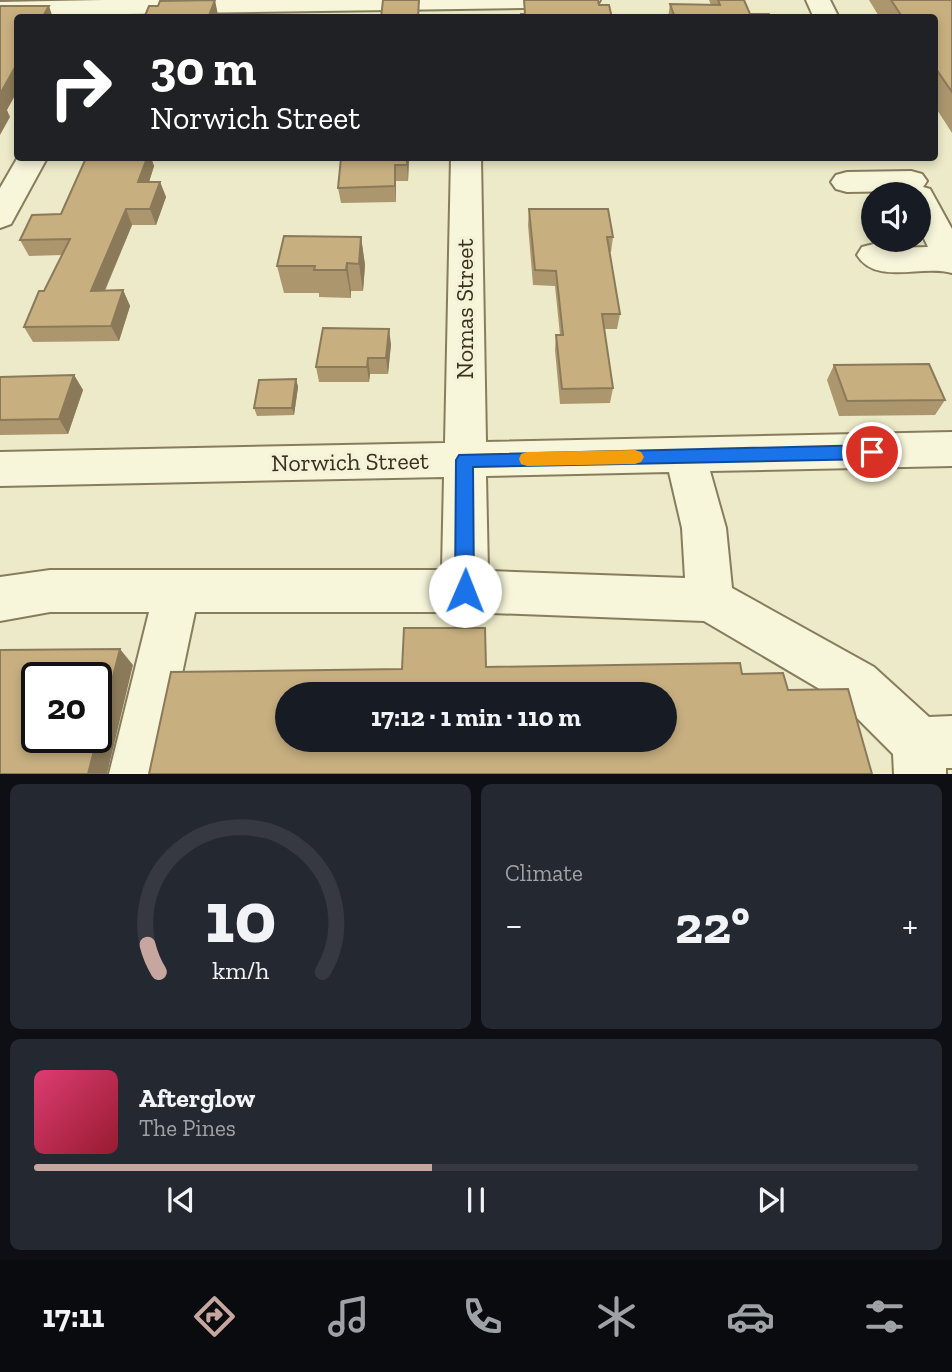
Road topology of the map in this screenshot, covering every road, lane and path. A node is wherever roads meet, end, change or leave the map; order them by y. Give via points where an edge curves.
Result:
1 (588, 0) edge
2 (467, 6) edge
3 (110, 8) edge
4 (0, 9) edge
5 (30, 161) edge
6 (466, 161) edge
7 (847, 182) dead end
8 (861, 182) edge
9 (0, 217) edge
10 (931, 220) edge
11 (874, 255) dead end
12 (952, 259) edge
13 (952, 449) edge
14 (686, 457) junction
15 (465, 460) junction
16 (0, 468) edge
17 (465, 591) junction
18 (177, 592) junction
19 (0, 599) edge
20 (710, 600) junction
21 (930, 753) edge
22 (135, 774) edge

1 - 2 street
2 - 3 street
3 - 4 street
5 - 9 street
6 - 15 street, Nomas Street
7 - 8 street
10 - 12 street
11 - 12 street via 881,260
13 - 14 street, Norwich Street
14 - 15 street, Norwich Street
14 - 20 street via 704,528
15 - 16 street, Norwich Street
15 - 17 street, Nomas Street
17 - 18 street
17 - 20 street
18 - 19 street via 50,591
18 - 22 street
20 - 21 street via 857,684

